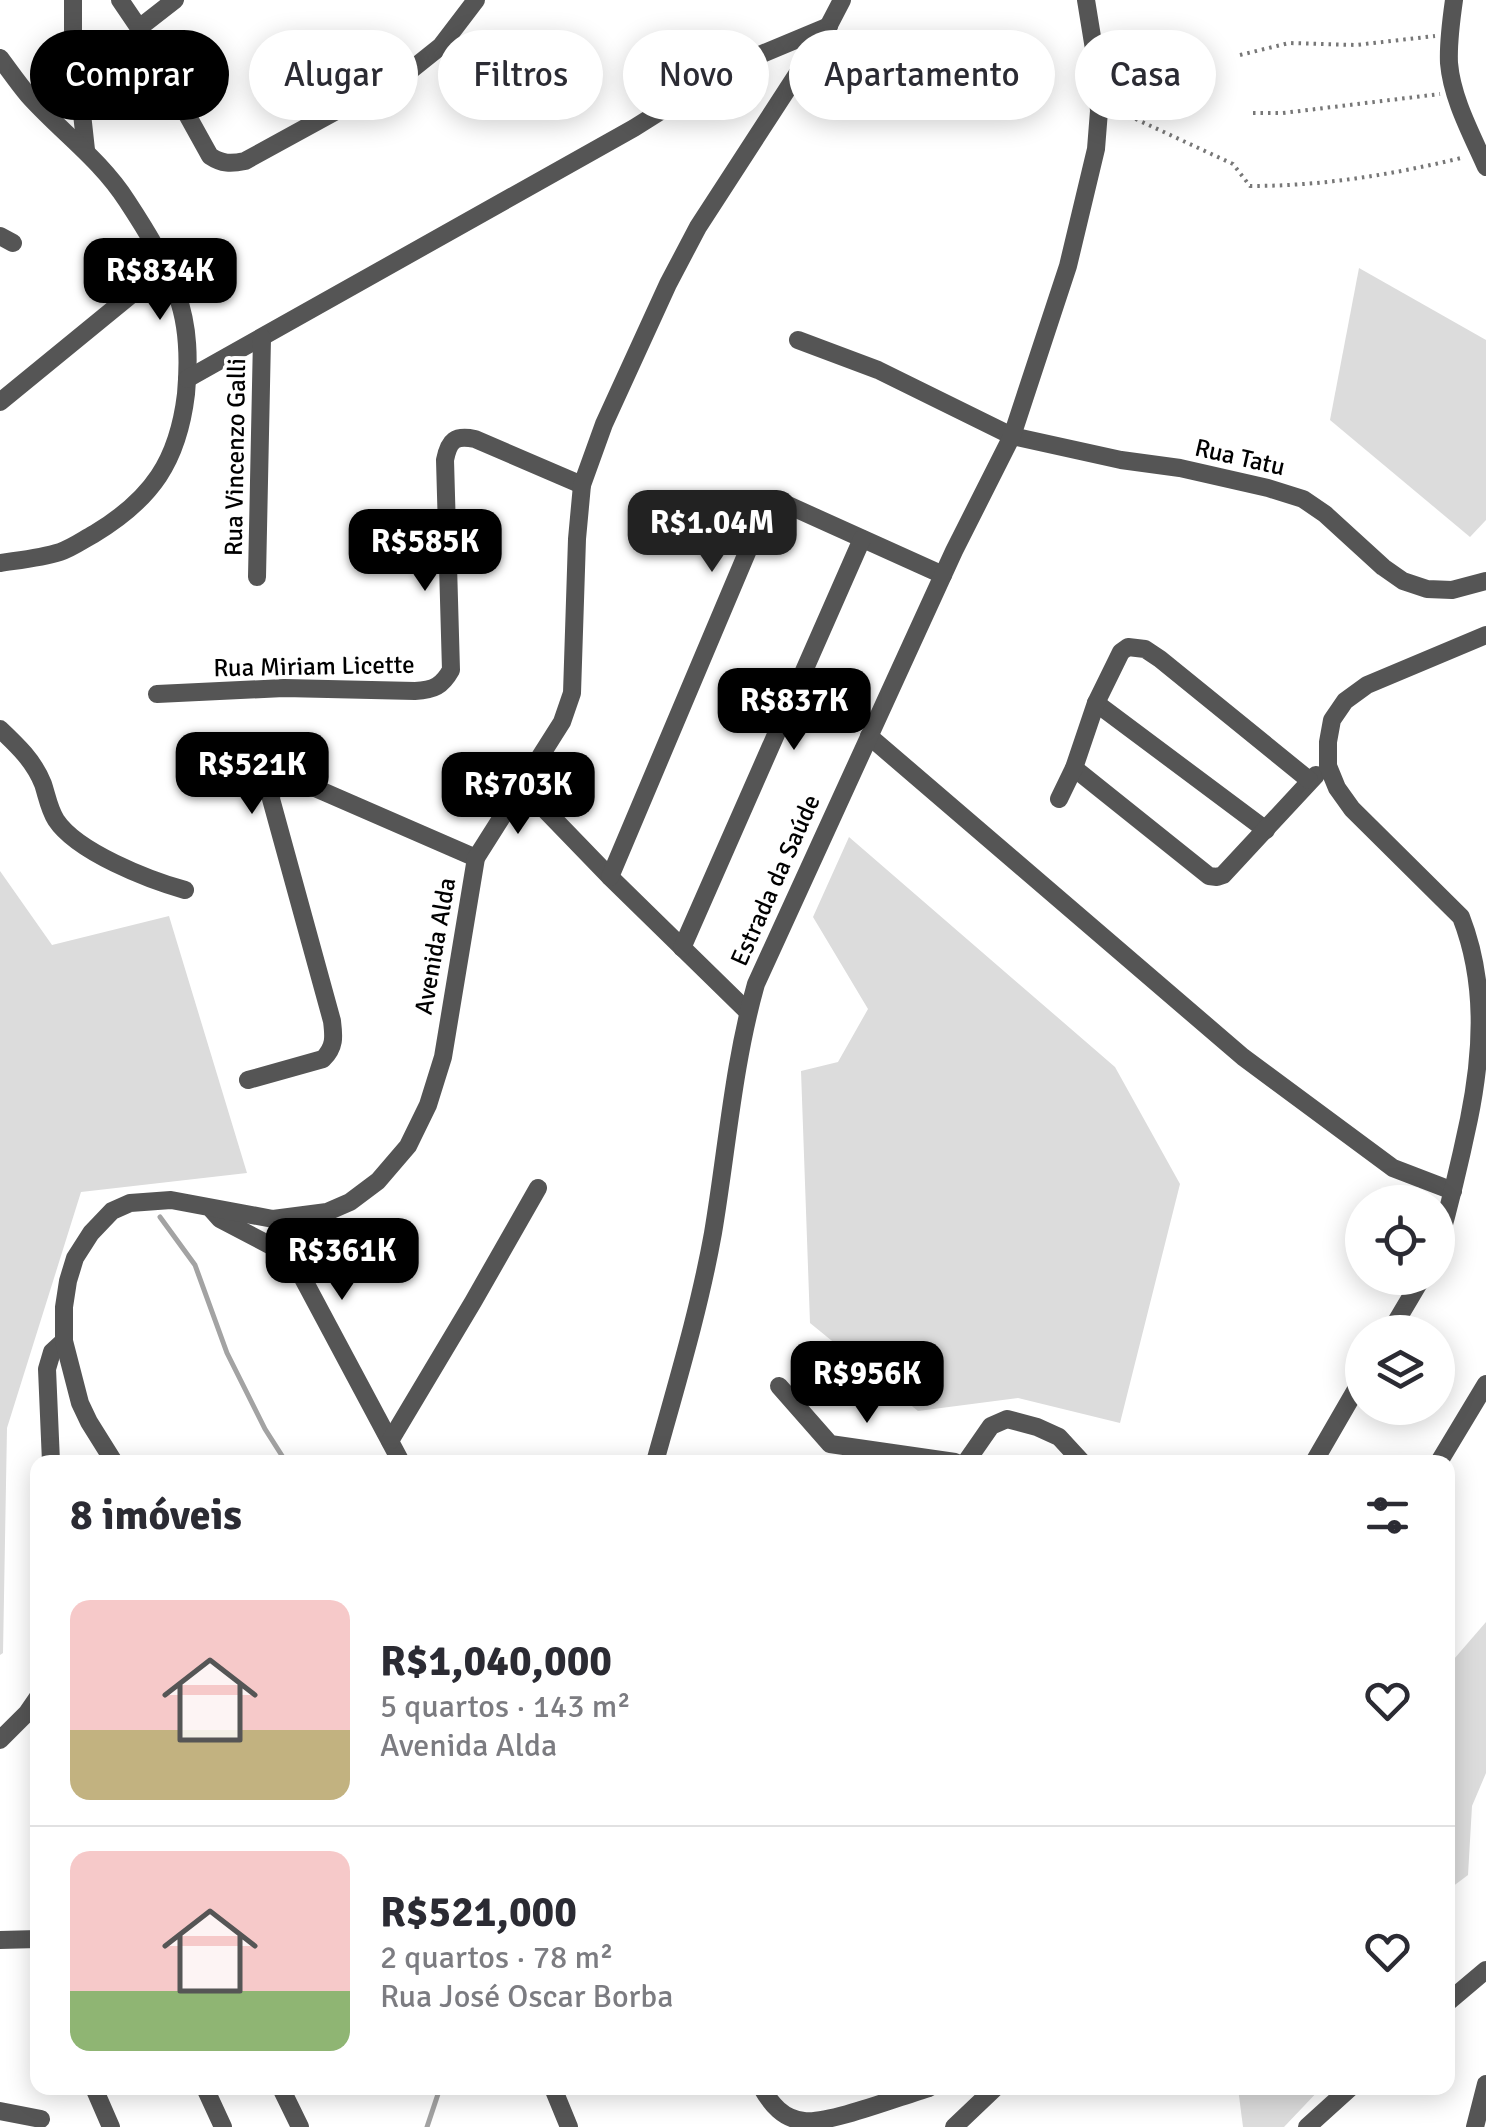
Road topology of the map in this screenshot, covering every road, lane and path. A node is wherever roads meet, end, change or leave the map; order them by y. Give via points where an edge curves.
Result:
1 (74, 0) edge
2 (120, 0) edge
3 (175, 0) edge
4 (476, 0) edge
5 (842, 0) edge
6 (1086, 0) edge
7 (1454, 0) edge
8 (829, 25) junction
9 (140, 28) junction
10 (1091, 30) edge
11 (1450, 34) junction
12 (1240, 55) dead end
13 (0, 58) edge
14 (1455, 92) junction
15 (1253, 113) dead end
16 (1098, 120) edge
17 (1138, 120) edge
18 (86, 150) junction
19 (1483, 160) edge
20 (165, 267) junction
21 (262, 338) junction
22 (798, 340) dead end
23 (187, 379) junction
24 (0, 402) edge
25 (1012, 436) junction
26 (582, 485) junction
27 (862, 538) junction
28 (0, 563) edge
29 (943, 575) junction
30 (257, 577) dead end
31 (1486, 581) edge
32 (1486, 635) edge
33 (157, 694) dead end
34 (1096, 703) junction
35 (0, 729) edge
36 (868, 736) junction
37 (1328, 766) junction
38 (1074, 768) junction
39 (1309, 780) junction
40 (522, 786) junction
41 (1059, 799) dead end
42 (1266, 830) junction
43 (476, 858) junction
44 (610, 878) junction
45 (185, 890) dead end
46 (682, 948) junction
47 (748, 1012) junction
48 (248, 1080) dead end
49 (1437, 1185) edge
50 (1454, 1185) edge
51 (538, 1188) dead end
52 (209, 1207) junction
53 (64, 1341) junction
54 (1486, 1384) edge
55 (780, 1386) dead end
56 (1345, 1408) edge
57 (390, 1442) junction
58 (51, 1455) edge
59 (110, 1455) edge
60 (397, 1455) edge
61 (657, 1455) edge
62 (906, 1455) edge
63 (971, 1455) edge
64 (1076, 1455) edge
65 (1318, 1455) edge
66 (1443, 1455) edge
67 (30, 1709) edge
68 (0, 1740) edge
69 (30, 1939) edge
70 (0, 1940) edge
71 (1486, 1970) edge
72 (1455, 1996) edge
73 (1486, 2084) edge
74 (97, 2095) edge
75 (208, 2095) edge
76 (284, 2095) edge
77 (557, 2095) edge
78 (766, 2095) edge
79 (906, 2095) edge
80 (988, 2095) edge
81 (1342, 2095) edge
82 (0, 2112) edge
83 (42, 2119) dead end
84 (111, 2127) edge
85 (224, 2127) edge
86 (300, 2127) edge
87 (568, 2127) edge
88 (954, 2127) edge
89 (1306, 2127) edge
90 (1475, 2127) edge

1 - 18 street
2 - 9 street
3 - 9 street
4 - 9 street via 441,46 411,70 232,164 210,156
5 - 8 street, Avenida Alda
6 - 10 street, Estrada da Saúde
7 - 11 street
8 - 21 street via 714,77
8 - 26 street, Avenida Alda via 698,227
11 - 12 path via 1289,43
11 - 14 street
13 - 18 street via 28,96
14 - 15 path
14 - 19 street
16 - 25 street, Estrada da Saúde via 1068,266
17 - 19 path via 1233,164 1250,186 1299,186
18 - 20 street via 126,198
20 - 23 street via 186,331
20 - 24 street
21 - 23 street
21 - 30 street, Rua Vincenzo Galli
22 - 25 street, Rua Tatu via 878,370
23 - 28 street via 177,442 143,498 63,551
25 - 29 street, Estrada da Saúde
25 - 31 street, Rua Tatu via 1303,499 1403,582 1452,590
26 - 33 street, Rua Miriam Licette via 475,439 454,440 447,448 450,670 432,690
26 - 40 street, Avenida Alda via 572,693
27 - 29 street
27 - 44 street via 780,501 768,504
27 - 46 street
29 - 36 street, Estrada da Saúde
32 - 37 street via 1345,701 1332,720
34 - 38 street
34 - 39 street via 1121,652 1145,649
34 - 42 street
35 - 45 street via 35,768 56,820 72,838
36 - 47 street, Estrada da Saúde
36 - 49 street via 1242,1057 1393,1168
37 - 39 street
37 - 50 street via 1352,810 1461,917 1473,938 1485,1006 1483,1051
38 - 41 street
38 - 42 street via 1209,876 1223,875
39 - 42 street
40 - 43 street, Avenida Alda
40 - 44 street
43 - 48 street via 299,782 278,782 271,799 334,1040 324,1059
43 - 52 street, Avenida Alda via 443,1056 408,1146 378,1181 327,1212 273,1219
44 - 46 street
46 - 47 street
47 - 61 street, Estrada da Saúde via 702,1288
51 - 57 street
52 - 53 street, Avenida Alda via 152,1200 112,1211 76,1258
52 - 57 street via 290,1258
53 - 58 street via 47,1368
53 - 59 street, Avenida Alda via 80,1403
54 - 66 street
55 - 62 street via 830,1444
56 - 65 street
57 - 60 street
63 - 64 street via 991,1426 1007,1419 1060,1437
67 - 68 street
69 - 70 street
71 - 72 street
73 - 90 street
74 - 84 street
75 - 85 street
76 - 86 street
77 - 87 street
78 - 79 street via 772,2106 808,2122
80 - 88 street
81 - 89 street
82 - 83 street

